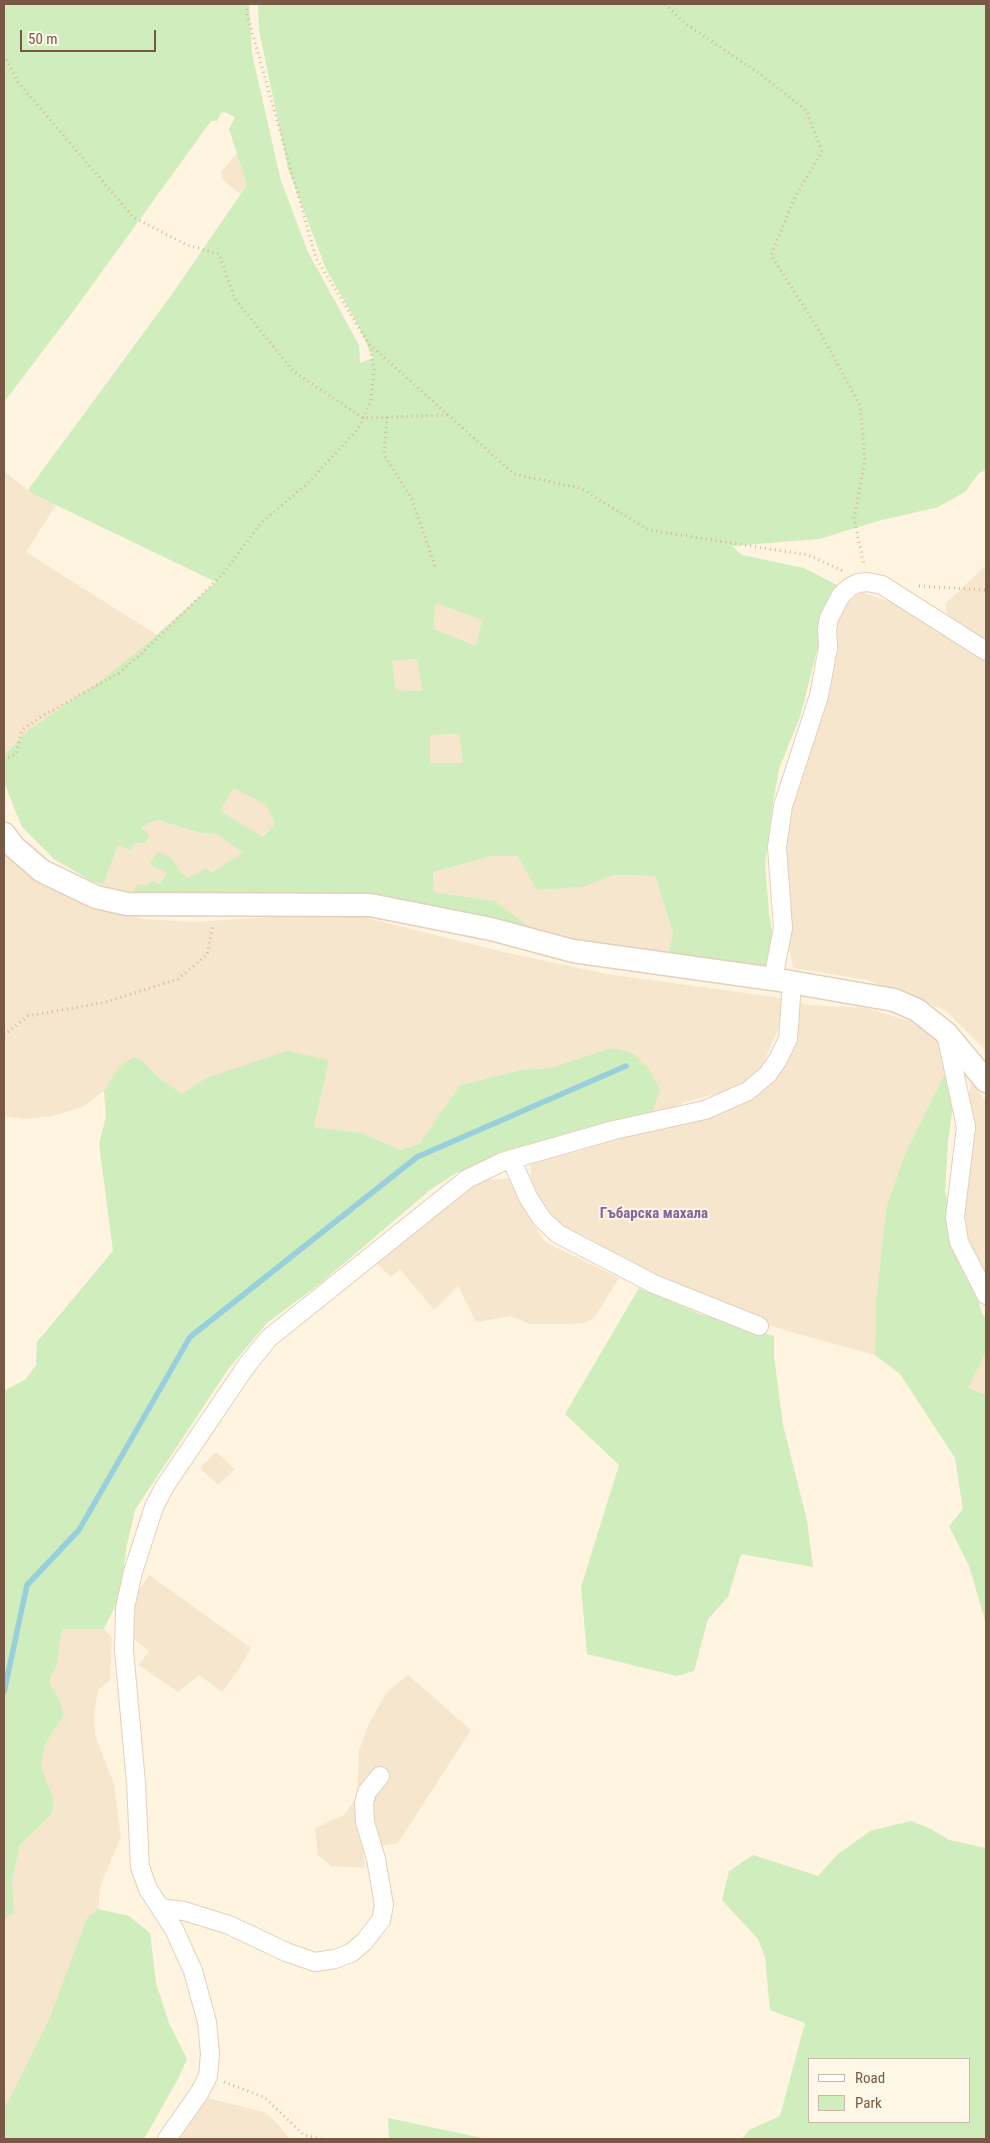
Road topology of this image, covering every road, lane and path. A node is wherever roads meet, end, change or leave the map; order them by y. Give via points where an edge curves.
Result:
1 (246, 4) edge
2 (665, 4) edge
3 (4, 55) edge
4 (369, 344) junction
5 (448, 415) junction
6 (387, 417) junction
7 (363, 418) junction
8 (808, 556) dead end
9 (435, 566) dead end
10 (868, 582) junction
11 (986, 651) edge
12 (4, 760) edge
13 (4, 834) edge
14 (217, 903) junction
15 (783, 981) junction
16 (946, 1033) junction
17 (4, 1035) edge
18 (986, 1081) edge
19 (511, 1159) junction
20 (986, 1295) edge
21 (759, 1326) dead end
22 (380, 1776) dead end
23 (161, 1908) junction
24 (208, 2076) junction
25 (167, 2139) edge
26 (322, 2139) edge

1 - 4 path via 316,258
2 - 10 path via 686,24 806,110 822,152 795,197 771,255 817,327 860,405 865,460 854,519
3 - 7 path via 18,82 133,217 187,245 219,254 235,299 292,371
4 - 5 path
4 - 7 path via 374,369 371,400
5 - 6 path
5 - 8 path via 514,474 580,488 649,530
6 - 7 path
6 - 9 path via 384,454 411,497
7 - 12 path via 358,429 308,483 261,523 223,574 141,654 119,673 22,730 16,754
10 - 11 street via 882,585
10 - 15 street via 850,587 829,618 828,648 819,696 783,806 776,846 783,928
13 - 14 street via 42,871 96,897 127,904
14 - 15 street via 370,905 491,929 573,951
14 - 17 path via 207,955 178,979 106,1002 28,1016
15 - 16 street via 894,1000 917,1010
15 - 19 street via 788,1039 768,1074 748,1091 705,1110 614,1130
16 - 18 street
16 - 20 street via 966,1127 956,1225 959,1242
19 - 21 street via 529,1199 542,1219 558,1234 654,1284
19 - 23 street via 467,1179 269,1338 164,1486 154,1507 125,1608 124,1650 140,1867 148,1889
22 - 23 street via 367,1792 364,1803 365,1822 384,1905 381,1920 351,1953 315,1962 229,1926 184,1911
23 - 24 street via 174,1929 196,1980 207,2022
24 - 25 street
24 - 26 path via 264,2098 304,2135

